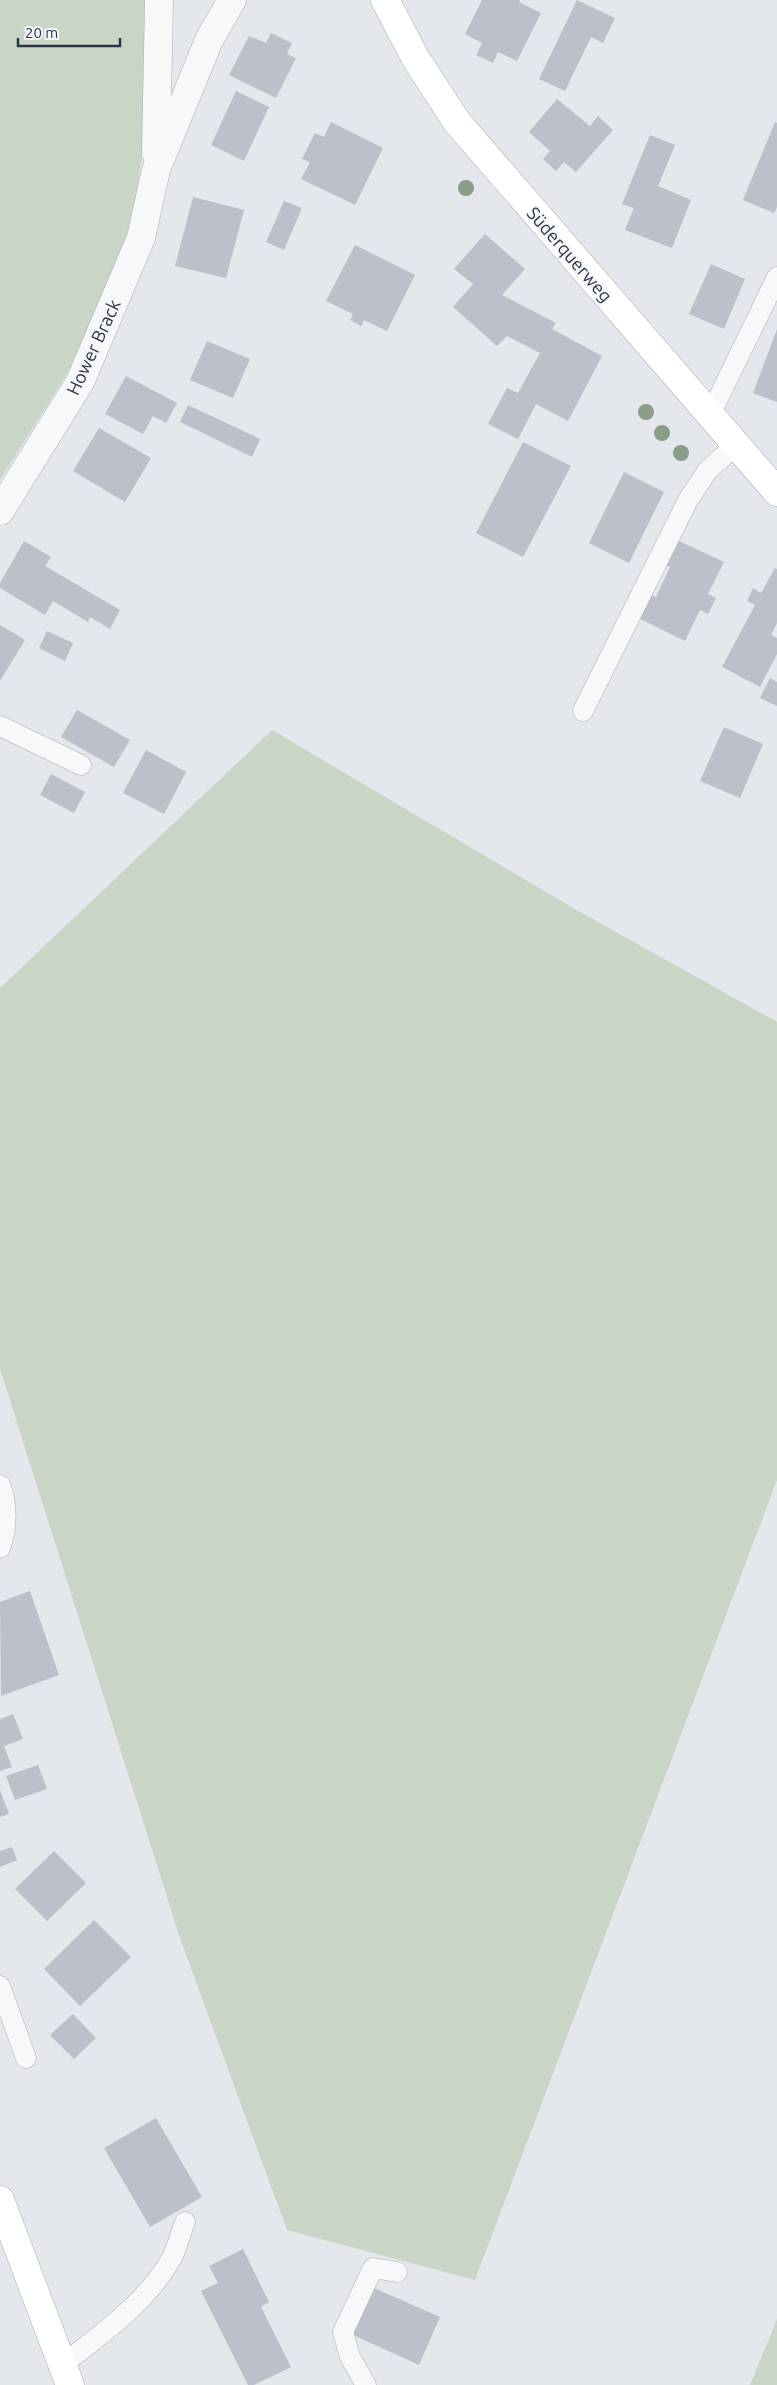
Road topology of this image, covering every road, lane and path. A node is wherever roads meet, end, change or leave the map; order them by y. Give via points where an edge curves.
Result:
1 (159, 0) edge
2 (232, 0) edge
3 (385, 0) edge
4 (156, 170) junction
5 (777, 277) edge
6 (710, 415) junction
7 (736, 445) junction
8 (777, 492) edge
9 (0, 511) edge
10 (583, 711) dead end
11 (0, 726) edge
12 (81, 765) dead end
13 (0, 1485) edge
14 (0, 1548) edge
15 (0, 1986) edge
16 (26, 2058) dead end
17 (0, 2200) edge
18 (185, 2222) dead end
19 (397, 2272) dead end
20 (66, 2375) edge
21 (366, 2385) edge

1 - 4 street, Hower Brack
2 - 4 street, Hower Brack via 209,40
3 - 6 street, Süderquerweg via 416,59 457,122
4 - 9 street, Hower Brack via 141,238 80,382
5 - 6 lane
6 - 7 street, Süderquerweg
7 - 8 street, Süderquerweg
7 - 10 lane via 708,470 688,500
11 - 12 lane
13 - 14 lane via 5,1497
15 - 16 lane
17 - 20 street
18 - 20 lane via 171,2260 148,2293
19 - 21 lane via 373,2268 343,2332 350,2357

